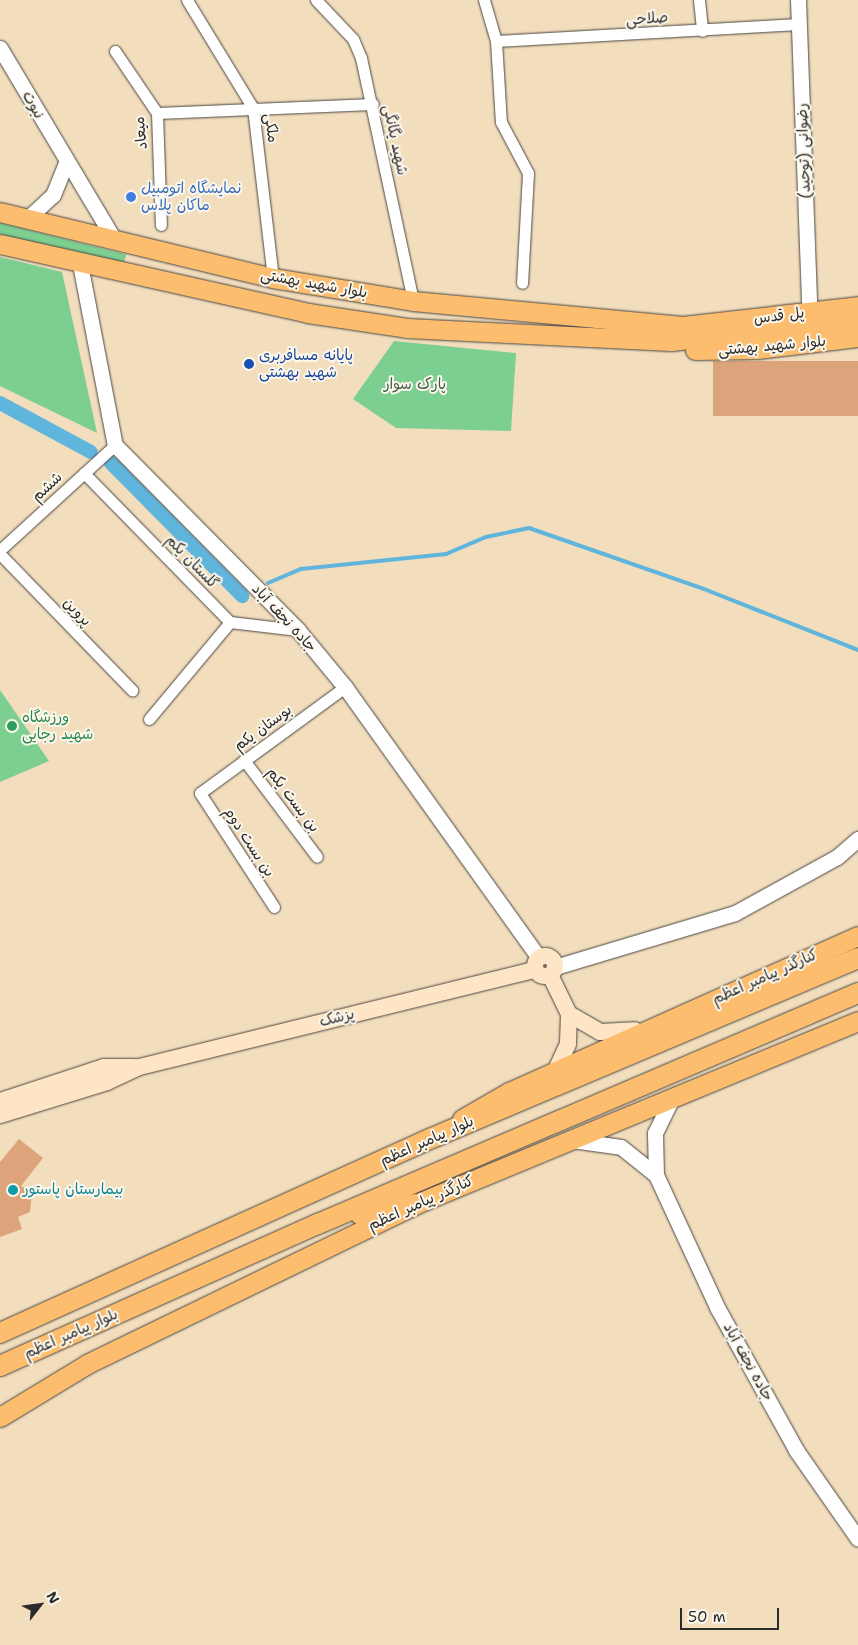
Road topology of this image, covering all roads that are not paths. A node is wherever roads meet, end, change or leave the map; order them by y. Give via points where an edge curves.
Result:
1 (187, 0) edge
2 (316, 0) edge
3 (484, 0) edge
4 (699, 0) edge
5 (798, 0) edge
6 (799, 24) junction
7 (702, 31) junction
8 (496, 40) junction
9 (0, 48) edge
10 (115, 51) dead end
11 (373, 104) junction
12 (253, 108) junction
13 (157, 113) junction
14 (66, 162) junction
15 (0, 212) edge
16 (27, 219) junction
17 (161, 225) dead end
18 (115, 241) junction
19 (0, 244) edge
20 (80, 264) junction
21 (273, 278) junction
22 (522, 282) dead end
23 (858, 295) edge
24 (413, 300) junction
25 (809, 302) junction
26 (858, 306) edge
27 (858, 320) edge
28 (635, 321) junction
29 (701, 333) junction
30 (858, 337) edge
31 (627, 341) junction
32 (115, 445) junction
33 (84, 473) junction
34 (0, 550) edge
35 (0, 554) edge
36 (230, 622) junction
37 (298, 630) junction
38 (345, 687) junction
39 (132, 690) dead end
40 (149, 719) dead end
41 (244, 760) junction
42 (200, 793) joint
43 (858, 839) edge
44 (317, 857) dead end
45 (274, 907) dead end
46 (858, 936) edge
47 (858, 958) edge
48 (545, 968) junction
49 (858, 992) edge
50 (568, 1014) junction
51 (858, 1021) edge
52 (661, 1023) junction
53 (139, 1067) junction
54 (556, 1070) junction
55 (671, 1100) junction
56 (0, 1101) edge
57 (0, 1115) edge
58 (432, 1138) junction
59 (572, 1140) junction
60 (656, 1175) junction
61 (416, 1204) junction
62 (318, 1224) junction
63 (0, 1333) edge
64 (0, 1366) edge
65 (0, 1417) edge
66 (858, 1539) edge

1 - 12 street, ملکی
2 - 11 street, شهید یگانگی via 353,39
3 - 8 street
4 - 7 street
5 - 6 street, رضوانی (توحید)
6 - 7 street, صلاحی
6 - 25 street, رضوانی (توحید)
7 - 8 street, صلاحی
8 - 22 street via 501,122 528,174
9 - 14 street, نبوت
10 - 13 street, میعاد
11 - 12 street
11 - 24 street, شهید یگانگی
12 - 13 street
12 - 21 street, ملکی
13 - 17 street, میعاد
14 - 16 street via 53,195
14 - 18 street, نبوت
15 - 16 main road, بلوار شهید بهشتی
16 - 18 main road, بلوار شهید بهشتی
18 - 21 main road, بلوار شهید بهشتی
19 - 20 main road, بلوار شهید بهشتی
20 - 31 main road, بلوار شهید بهشتی via 308,313 407,328
20 - 32 street
21 - 24 main road, بلوار شهید بهشتی
23 - 25 main road, بلوار شهید بهشتی
24 - 28 main road, بلوار شهید بهشتی
25 - 28 main road, بلوار شهید بهشتی
26 - 29 main road, پل قدس
27 - 29 main road, پل قدس
28 - 29 main road, بلوار شهید بهشتی
29 - 31 main road, بلوار شهید بهشتی
30 - 31 main road, بلوار شهید بهشتی via 713,352
32 - 33 street, ششم
32 - 37 street, جاده نجف آباد
33 - 34 street, ششم
33 - 36 street, گلستان یکم
35 - 39 street, پروین
36 - 37 street
36 - 40 street
37 - 38 street, جاده نجف آباد
38 - 41 street, بوستان یکم
38 - 48 street, جاده نجف آباد
41 - 42 street, بوستان یکم
41 - 44 street, بن بست یکم
42 - 45 street, بن بست دوم
43 - 48 street via 837,857 735,913
46 - 52 main road, کنارگذر پیامبر اعظم
47 - 58 highway, بلوار پیامبر اعظم
48 - 50 main road, جاده نجف آباد
48 - 53 main road, پزشک
49 - 62 highway, بلوار پیامبر اعظم
50 - 52 main road via 613,1035
50 - 54 main road via 568,1044
51 - 55 main road, کنارگذر پیامبر اعظم
52 - 54 main road, کنارگذر پیامبر اعظم
53 - 56 main road, پزشک via 104,1067
53 - 57 main road, پزشک via 107,1082
54 - 58 main road, کنارگذر پیامبر اعظم via 484,1105
55 - 59 main road, کنارگذر پیامبر اعظم
55 - 60 street via 655,1133
58 - 63 highway, بلوار پیامبر اعظم
59 - 60 street via 621,1147
59 - 61 main road, کنارگذر پیامبر اعظم
60 - 66 street, جاده نجف آباد via 718,1309 792,1442
61 - 62 highway
61 - 65 main road, کنارگذر پیامبر اعظم via 87,1364
62 - 64 highway, بلوار پیامبر اعظم

